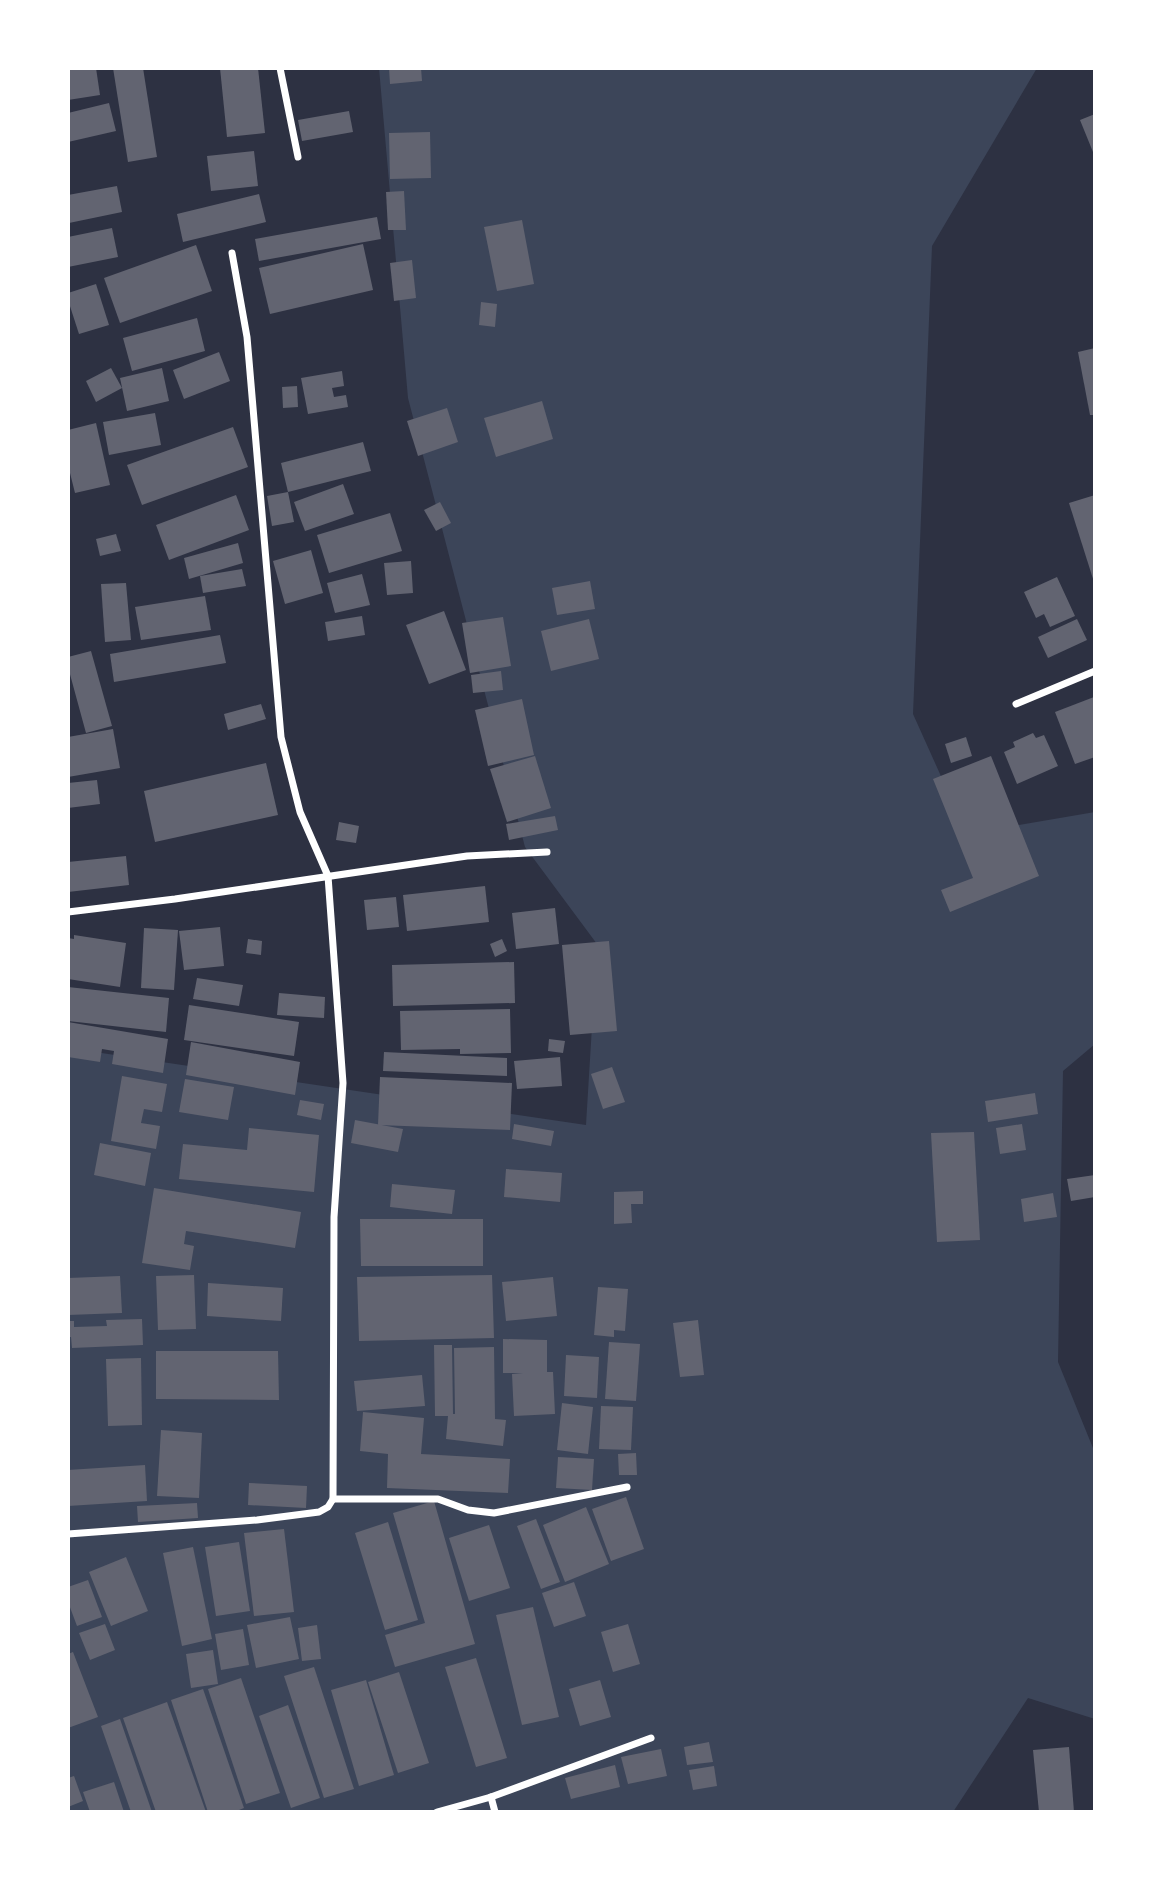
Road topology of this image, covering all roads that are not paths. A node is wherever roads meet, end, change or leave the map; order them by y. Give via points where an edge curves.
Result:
1 (280, 68) edge
2 (298, 157) dead end
3 (232, 253) dead end
4 (1095, 671) edge
5 (1016, 704) dead end
6 (547, 852) dead end
7 (328, 876) junction
8 (68, 912) edge
9 (627, 1487) dead end
10 (333, 1499) junction
11 (68, 1534) edge
12 (651, 1738) dead end
13 (491, 1797) junction
14 (437, 1812) edge
15 (495, 1812) edge

1 - 2 street
3 - 7 street via 247,337 281,737 300,812
4 - 5 street
6 - 7 street via 467,856
7 - 8 street
7 - 10 street via 343,1083 334,1217
9 - 10 street via 494,1513 438,1499
10 - 11 street via 318,1512
12 - 13 street
13 - 14 street
13 - 15 street

